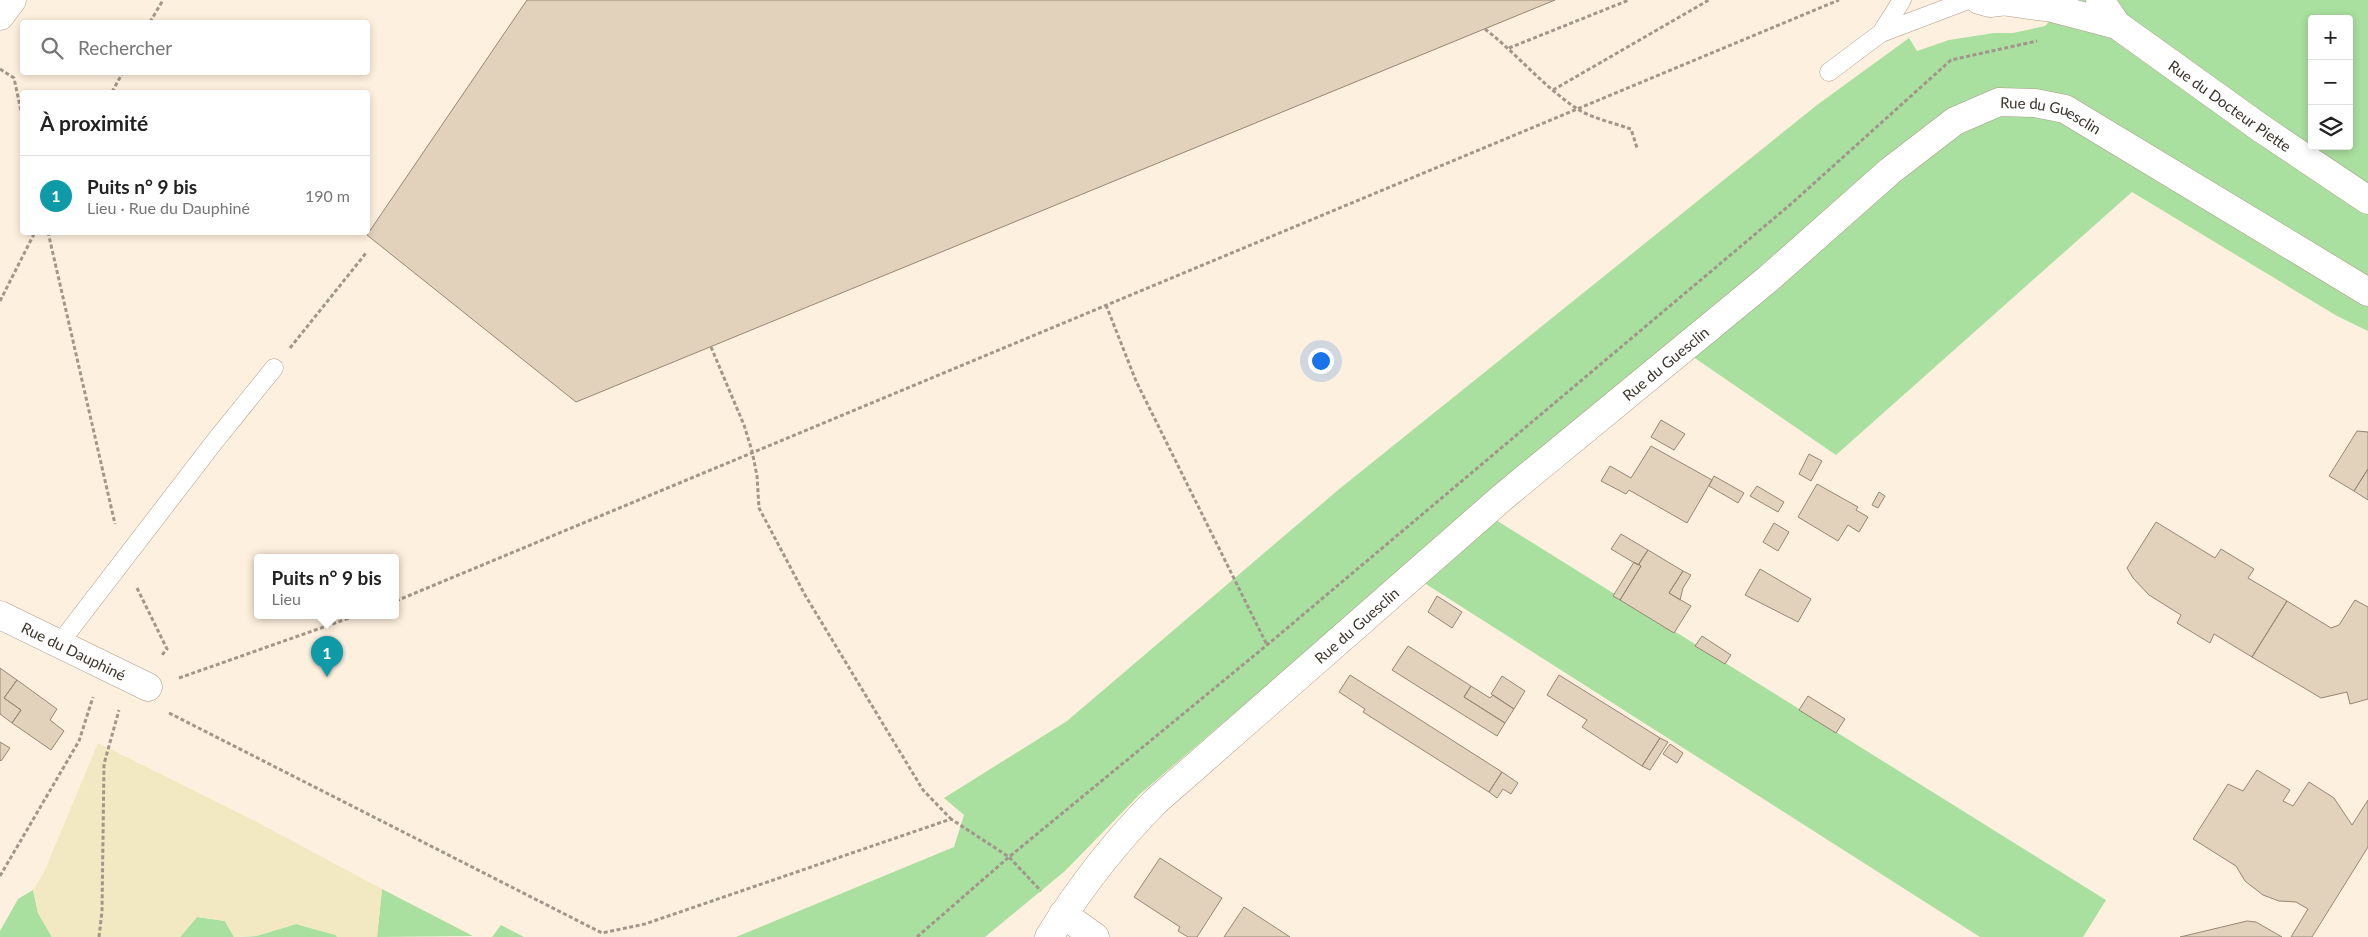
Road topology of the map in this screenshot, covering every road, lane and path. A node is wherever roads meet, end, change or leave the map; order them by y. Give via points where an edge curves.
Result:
1 (12, 0) edge
2 (163, 0) edge
3 (1628, 0) edge
4 (1709, 0) edge
5 (1840, 0) edge
6 (1902, 0) edge
7 (1968, 0) edge
8 (1980, 0) edge
9 (2100, 0) edge
10 (2011, 1) edge
11 (0, 16) edge
12 (151, 20) edge
13 (2117, 25) junction
14 (1485, 29) dead end
15 (1880, 33) junction
16 (2038, 41) dead end
17 (1509, 48) junction
18 (0, 69) edge
19 (1828, 72) dead end
20 (121, 75) edge
21 (113, 90) edge
22 (1553, 90) junction
23 (20, 106) edge
24 (1578, 110) junction
25 (1637, 148) dead end
26 (2368, 200) edge
27 (33, 235) edge
28 (49, 235) edge
29 (366, 252) dead end
30 (2368, 292) edge
31 (0, 301) edge
32 (1106, 305) junction
33 (711, 347) dead end
34 (274, 368) joint
35 (752, 451) junction
36 (123, 560) junction
37 (399, 600) edge
38 (0, 615) edge
39 (347, 619) edge
40 (59, 644) junction
41 (1267, 645) junction
42 (104, 666) junction
43 (143, 685) junction
44 (165, 711) dead end
45 (950, 819) junction
46 (1009, 857) junction
47 (0, 876) edge
48 (1063, 914) junction
49 (99, 937) edge
50 (917, 937) edge
51 (1049, 937) edge
52 (1095, 937) edge

1 - 11 street
2 - 12 path
3 - 17 path
4 - 22 path
5 - 24 path
6 - 15 lane
7 - 15 lane
8 - 10 street, Rue du Docteur Piette
9 - 13 street, Rue du Docteur Piette
10 - 13 street, Rue du Docteur Piette
13 - 26 street, Rue du Docteur Piette
14 - 17 path
15 - 19 lane
16 - 41 path via 1951,60 1791,204
17 - 22 path
18 - 23 path via 14,78
20 - 21 path
22 - 24 path
24 - 25 path via 1631,129
24 - 32 path
27 - 31 path
28 - 36 path
29 - 34 path
30 - 48 street, Rue du Guesclin via 2065,110 2035,103 1999,102 1955,121 1890,171 1768,279 1504,496 1170,788 1140,817
32 - 35 path
32 - 41 path via 1136,381
33 - 35 path
34 - 36 lane
35 - 37 path
35 - 45 path via 759,508 805,595 923,790
36 - 40 lane
36 - 43 path via 167,648
38 - 40 street, Rue du Dauphiné
39 - 43 path via 190,675
40 - 42 street, Rue du Dauphiné
41 - 46 path
42 - 43 street, Rue du Dauphiné
42 - 47 path via 78,741
43 - 49 path via 120,708 104,764
44 - 45 path via 602,933 645,924
45 - 46 path
46 - 48 path
46 - 50 path
48 - 51 street, Rue du Guesclin
48 - 52 street

